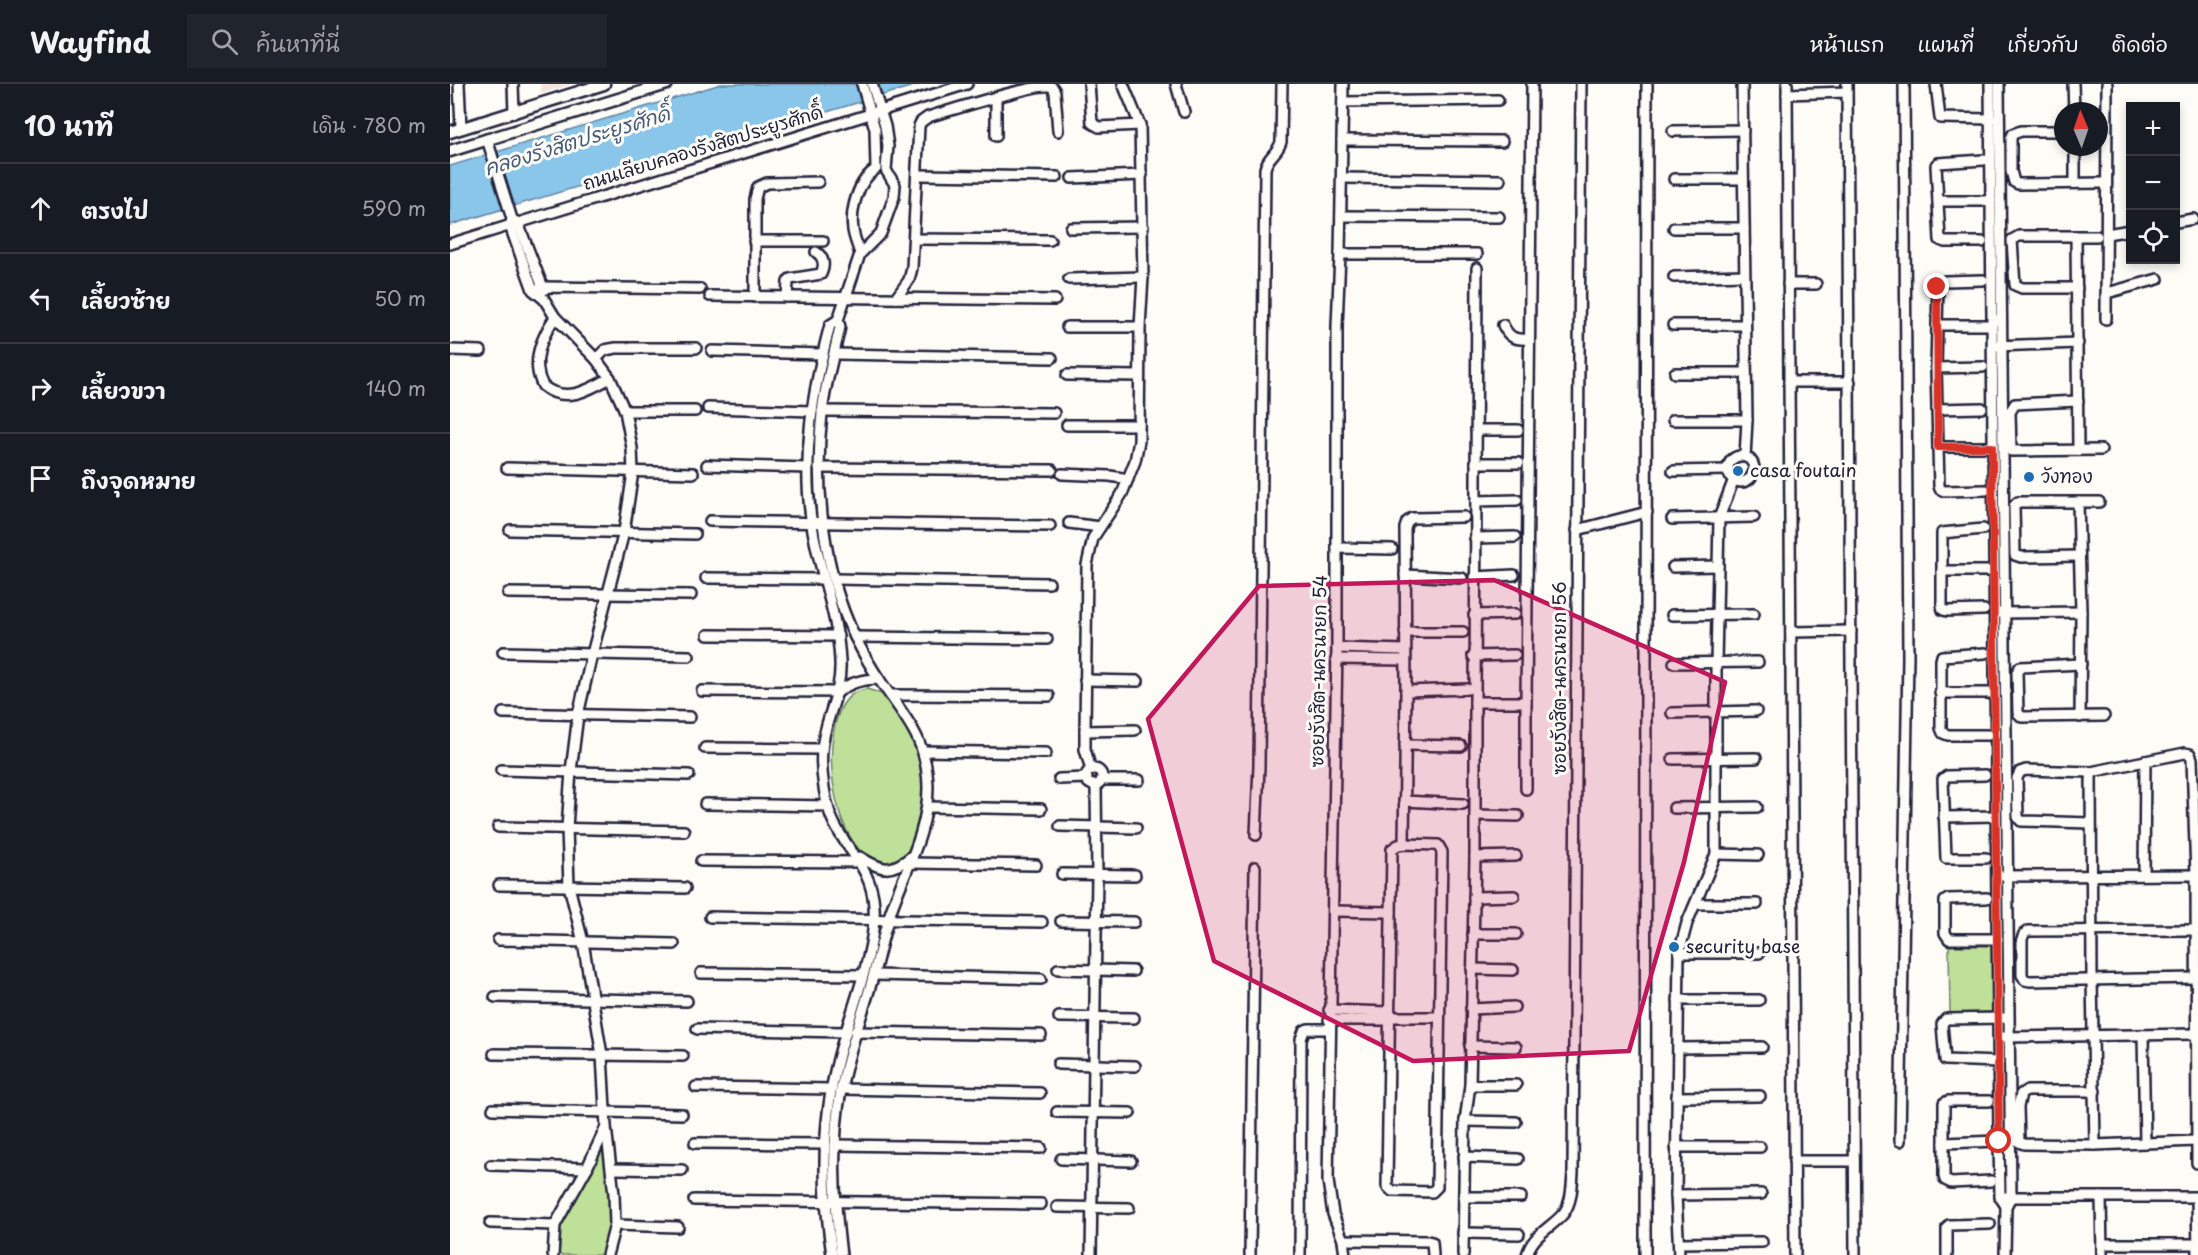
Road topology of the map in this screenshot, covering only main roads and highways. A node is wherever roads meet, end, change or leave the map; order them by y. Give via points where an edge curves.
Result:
1 (604, 84) edge
2 (667, 84) edge
3 (592, 86) edge
4 (455, 130) edge
5 (450, 151) edge

1 - 3 main road
2 - 5 main road via 489,144
3 - 4 main road

